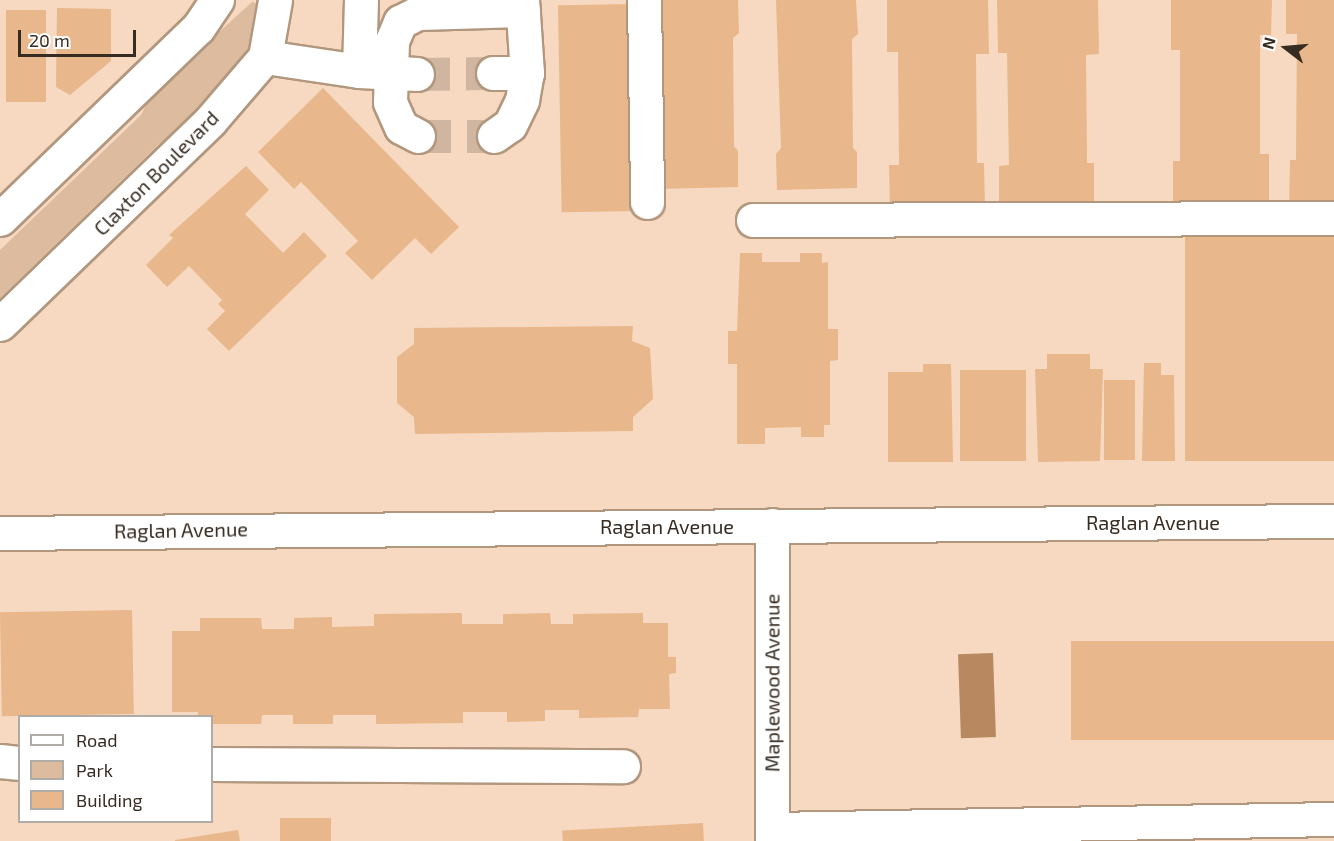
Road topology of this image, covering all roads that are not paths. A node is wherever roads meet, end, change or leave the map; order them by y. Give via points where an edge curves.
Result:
1 (217, 0) edge
2 (275, 0) edge
3 (361, 0) edge
4 (644, 0) edge
5 (522, 5) edge
6 (265, 57) junction
7 (388, 73) junction
8 (493, 73) tunnel mouth
9 (527, 73) junction
10 (418, 136) tunnel mouth
11 (494, 136) tunnel mouth
12 (647, 202) dead end
13 (1334, 218) edge
14 (0, 219) edge
15 (753, 220) dead end
16 (0, 324) edge
17 (1334, 521) edge
18 (772, 525) junction
19 (0, 533) edge
20 (0, 761) edge
21 (18, 763) edge
22 (213, 764) edge
23 (623, 766) dead end
24 (1334, 819) edge
25 (772, 835) edge

1 - 14 street via 198,28
2 - 6 street
3 - 7 street
4 - 12 street
5 - 7 street via 418,13 400,22 392,41
5 - 9 street
6 - 7 street
6 - 16 street, Claxton Boulevard via 210,121
7 - 10 street via 390,102 401,127
8 - 9 street
9 - 11 street via 522,100 510,125
13 - 15 street
17 - 18 street, Raglan Avenue
18 - 19 street, Raglan Avenue
18 - 25 street, Maplewood Avenue
20 - 21 street
22 - 23 street
24 - 25 street

